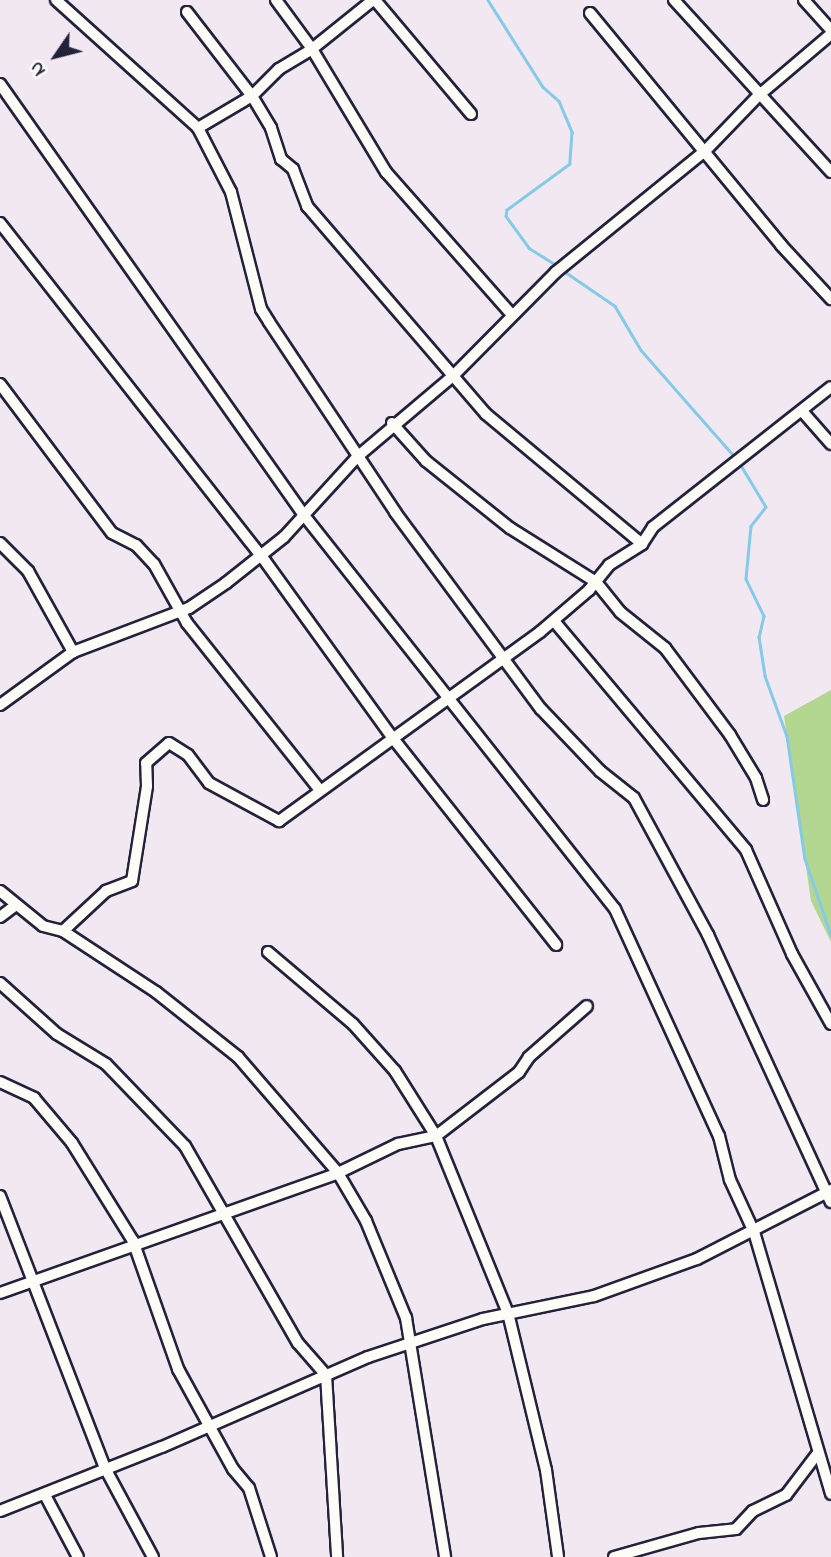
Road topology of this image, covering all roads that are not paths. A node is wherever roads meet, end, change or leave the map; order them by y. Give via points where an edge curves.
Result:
1 (56, 0) edge
2 (276, 0) edge
3 (374, 0) edge
4 (674, 0) edge
5 (804, 0) edge
6 (187, 12) dead end
7 (590, 13) dead end
8 (831, 32) edge
9 (312, 49) junction
10 (0, 84) edge
11 (252, 96) junction
12 (758, 96) junction
13 (471, 114) dead end
14 (198, 128) junction
15 (706, 150) junction
16 (831, 172) edge
17 (0, 223) edge
18 (831, 299) edge
19 (511, 314) junction
20 (453, 376) junction
21 (0, 384) edge
22 (831, 387) edge
23 (802, 411) junction
24 (393, 423) junction
25 (831, 444) edge
26 (357, 457) junction
27 (303, 514) junction
28 (0, 542) edge
29 (642, 544) junction
30 (260, 554) junction
31 (596, 582) junction
32 (184, 610) junction
33 (554, 621) junction
34 (72, 652) junction
35 (502, 655) junction
36 (448, 698) junction
37 (0, 705) edge
38 (392, 737) junction
39 (320, 790) junction
40 (763, 800) dead end
41 (0, 891) edge
42 (16, 905) junction
43 (0, 918) edge
44 (63, 931) junction
45 (556, 945) dead end
46 (268, 952) dead end
47 (0, 983) edge
48 (587, 1006) dead end
49 (831, 1024) edge
50 (0, 1082) edge
51 (436, 1136) junction
52 (338, 1173) junction
53 (830, 1195) edge
54 (0, 1196) edge
55 (225, 1215) junction
56 (754, 1232) junction
57 (135, 1247) junction
58 (33, 1278) junction
59 (0, 1293) edge
60 (508, 1313) junction
61 (413, 1344) junction
62 (326, 1376) junction
63 (211, 1426) junction
64 (818, 1452) junction
65 (105, 1468) junction
66 (831, 1494) edge
67 (45, 1495) junction
68 (0, 1511) edge
69 (78, 1557) edge
70 (153, 1557) edge
71 (271, 1557) edge
72 (337, 1557) edge
73 (445, 1557) edge
74 (558, 1557) edge
75 (614, 1557) edge

1 - 14 street
2 - 9 street
3 - 9 street
3 - 13 street
4 - 12 street
5 - 8 street
6 - 11 street
7 - 15 street
8 - 12 street
9 - 11 street via 279,69
9 - 19 street via 386,172
10 - 27 street
11 - 14 street
11 - 20 street via 271,128 281,159 293,169 307,206
12 - 15 street
12 - 16 street
14 - 26 street via 232,192 261,309
15 - 18 street via 781,245
15 - 19 street via 612,222
17 - 30 street
19 - 20 street
20 - 24 street
20 - 29 street via 507,434
21 - 32 street via 112,533 136,545 154,564
22 - 23 street
23 - 25 street
23 - 29 street via 653,527
24 - 26 street
24 - 31 street via 426,461 510,528
26 - 27 street
26 - 35 street
27 - 30 street via 284,537
27 - 36 street
28 - 34 street via 28,571
29 - 31 street via 609,565
30 - 32 street
30 - 38 street
31 - 33 street
31 - 40 street via 621,612 681,665 736,745
32 - 34 street
32 - 39 street via 187,623
33 - 35 street
33 - 49 street via 746,850 792,954
34 - 37 street
35 - 36 street
35 - 53 street via 541,709 600,771 634,798 708,935
36 - 38 street
36 - 56 street via 615,909 719,1136 730,1180
38 - 39 street
38 - 45 street
39 - 44 street via 275,821 209,783 188,755 169,743 146,763 147,786 132,881 106,891
41 - 42 street
42 - 43 street
42 - 44 street via 43,926
44 - 52 street via 156,992 238,1057
46 - 51 street via 353,1024 395,1071
47 - 55 street via 57,1034 106,1064 145,1103 184,1146
48 - 51 street via 519,1072
50 - 57 street via 34,1098 72,1143
51 - 52 street via 398,1144
51 - 60 street
52 - 55 street
52 - 61 street via 382,1255
53 - 56 street
54 - 58 street
55 - 57 street
55 - 62 street via 298,1343
56 - 60 street via 697,1259 594,1296
56 - 64 street
57 - 58 street
57 - 63 street via 178,1369
58 - 59 street
58 - 65 street
60 - 61 street
60 - 74 street via 546,1470
61 - 62 street
61 - 73 street
62 - 63 street
62 - 72 street
63 - 65 street
63 - 71 street via 233,1469 249,1488
64 - 66 street
64 - 75 street via 786,1496 753,1511 736,1530 699,1533
65 - 67 street
65 - 70 street
67 - 68 street
67 - 69 street

